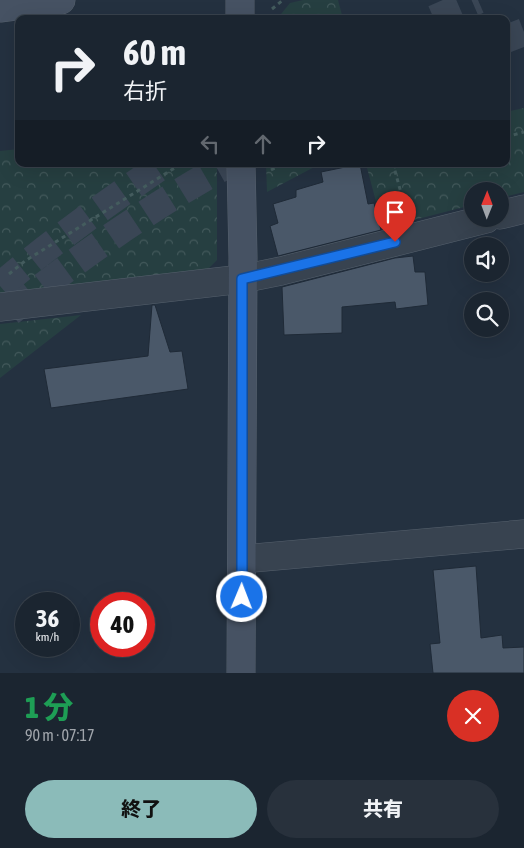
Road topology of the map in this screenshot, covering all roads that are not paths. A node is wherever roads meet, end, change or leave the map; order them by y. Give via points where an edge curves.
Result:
1 (62, 0) edge
2 (240, 0) edge
3 (0, 8) edge
4 (240, 15) edge
5 (241, 167) edge
6 (524, 209) edge
7 (509, 213) edge
8 (464, 224) edge
9 (242, 279) junction
10 (0, 307) edge
11 (524, 534) edge
12 (242, 559) junction
13 (241, 673) edge

1 - 3 street
2 - 4 street
5 - 9 street
6 - 7 street
8 - 9 street
9 - 10 street
9 - 12 street
11 - 12 street
12 - 13 street

